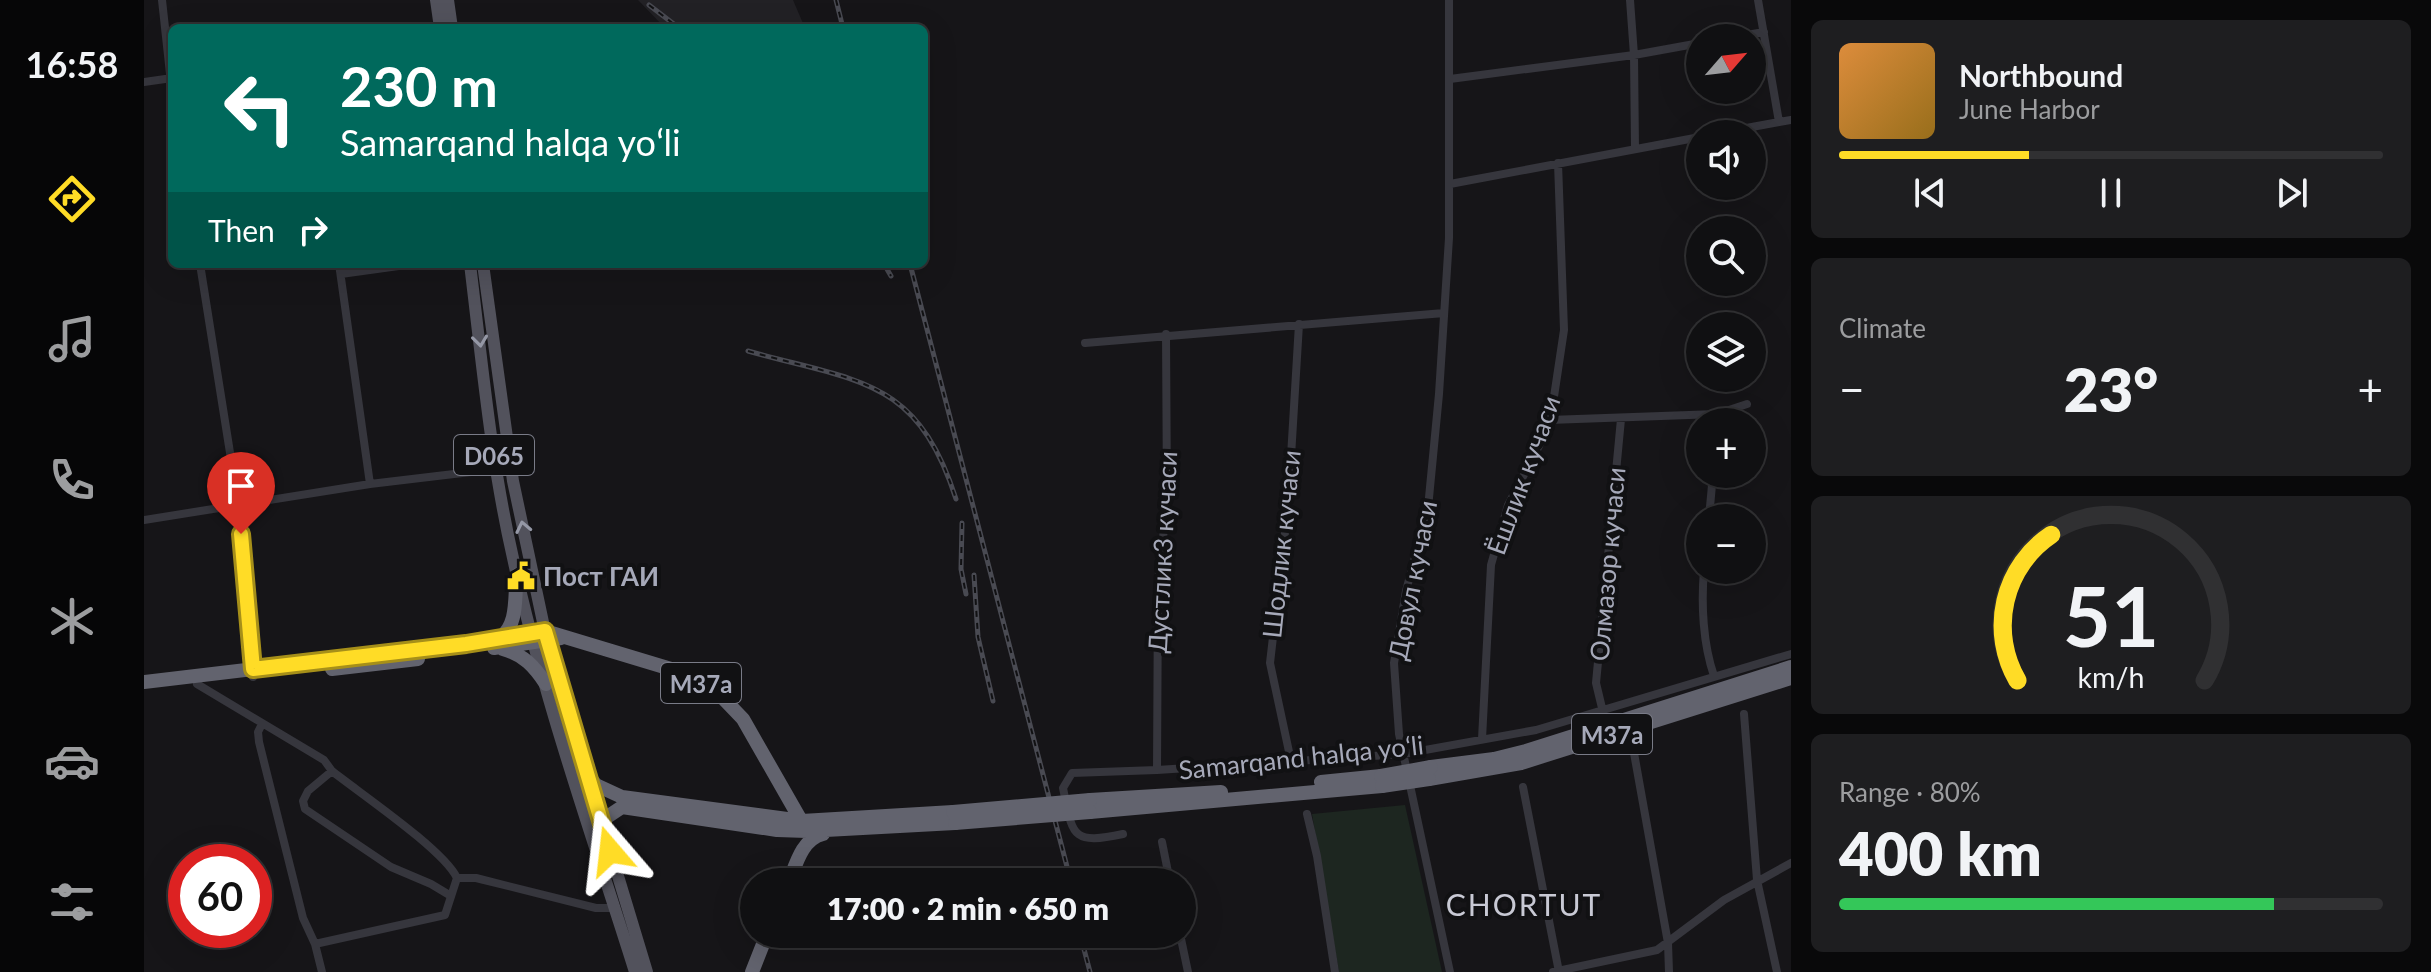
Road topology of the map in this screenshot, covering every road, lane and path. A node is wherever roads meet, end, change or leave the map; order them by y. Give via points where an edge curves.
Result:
1 (162, 0) edge
2 (436, 0) edge
3 (448, 0) edge
4 (1449, 0) edge
5 (1630, 0) edge
6 (1758, 0) edge
7 (439, 24) edge
8 (451, 24) edge
9 (1762, 24) edge
10 (1766, 44) edge
11 (1686, 46) edge
12 (168, 52) edge
13 (1634, 55) junction
14 (168, 78) edge
15 (1450, 79) junction
16 (144, 82) edge
17 (1791, 120) edge
18 (1779, 122) junction
19 (1766, 124) edge
20 (1686, 140) edge
21 (1635, 149) junction
22 (1558, 163) junction
23 (1450, 184) junction
24 (201, 268) edge
25 (340, 268) edge
26 (384, 268) edge
27 (471, 268) edge
28 (484, 268) edge
29 (341, 274) junction
30 (1444, 313) junction
31 (1299, 324) junction
32 (1166, 334) junction
33 (1085, 343) dead end
34 (1747, 404) dead end
35 (1738, 408) edge
36 (1686, 418) edge
37 (1621, 419) junction
38 (1549, 420) junction
39 (496, 469) junction
40 (370, 484) junction
41 (238, 503) junction
42 (144, 520) edge
43 (517, 575) junction
44 (1703, 584) edge
45 (543, 637) junction
46 (498, 643) junction
47 (1791, 654) edge
48 (1791, 667) edge
49 (253, 673) junction
50 (1714, 676) junction
51 (1791, 678) edge
52 (144, 682) edge
53 (197, 684) junction
54 (546, 684) junction
55 (144, 692) edge
56 (1602, 708) junction
57 (1744, 714) dead end
58 (262, 724) junction
59 (1482, 739) junction
60 (1634, 753) dead end
61 (1403, 754) junction
62 (1291, 761) junction
63 (1157, 770) junction
64 (332, 771) junction
65 (1430, 773) junction
66 (587, 775) junction
67 (1523, 787) dead end
68 (789, 798) junction
69 (1307, 814) dead end
70 (954, 818) junction
71 (601, 821) junction
72 (820, 821) junction
73 (805, 826) junction
74 (842, 829) junction
75 (1123, 834) dead end
76 (1162, 842) dead end
77 (1791, 863) edge
78 (796, 868) edge
79 (1167, 868) edge
80 (457, 878) junction
81 (1757, 880) junction
82 (451, 896) junction
83 (615, 908) junction
84 (1668, 943) junction
85 (315, 944) junction
86 (761, 948) edge
87 (1183, 948) edge
88 (322, 972) edge
89 (635, 972) edge
90 (647, 972) edge
91 (752, 972) edge
92 (1188, 972) edge
93 (1335, 972) edge
94 (1450, 972) edge
95 (1557, 972) edge
96 (1669, 972) edge
97 (1777, 972) edge

1 - 12 street
2 - 7 main road
3 - 8 main road
4 - 15 street, Довул кучаси
5 - 13 street
6 - 9 street
10 - 18 street
11 - 13 street
13 - 15 street
13 - 21 street
14 - 16 street
15 - 23 street, Довул кучаси
17 - 18 street
18 - 19 street
20 - 21 street
21 - 22 street
22 - 23 street
22 - 38 street, Ёшлик кучаси via 1564,330
23 - 30 street, Довул кучаси
24 - 41 street
25 - 29 street
26 - 29 street
27 -> 39 main road, D065
45 -> 28 main road, D065 via 513,481
29 - 40 street
30 - 31 street
30 - 61 street, Довул кучаси via 1428,508 1394,663
31 - 32 street
31 - 62 street, Шодлик кучаси via 1288,506 1270,663
32 - 33 street
32 - 63 street, Дустлик3 кучаси via 1167,499 1158,587
34 - 35 street
36 - 37 street
37 - 38 street
37 - 56 street, Олмазор кучаси via 1596,683
38 - 59 street, Ёшлик кучаси via 1508,505 1491,565
39 - 40 street
39 - 43 main road, D065
40 - 41 street
41 - 42 street
41 - 49 street
43 - 45 main road, D065
43 - 46 highway via 512,621
44 - 50 street
45 - 46 highway, M37a
45 - 54 main road, D065
45 - 66 main road, D065
45 - 68 highway, M37a via 671,669 720,695 743,719
46 - 49 highway, M37a via 375,665
46 - 54 highway via 533,665
47 - 50 street
48 - 65 highway, Samarqand halqa yoʻli / M37a via 1526,751
49 - 52 highway, M37a
49 - 53 highway, M37a
50 - 56 street
51 - 65 highway, Samarqand halqa yoʻli / M37a via 1521,763
53 - 55 highway, M37a
53 - 58 street
54 - 83 main road, D065
56 - 59 street via 1536,730
57 - 81 street
58 - 64 street via 324,760
58 - 85 street via 259,742 303,918
59 - 61 street
60 - 84 street
61 - 62 street
61 - 94 street, Довул кучаси
62 - 63 street
63 - 75 street via 1084,771 1072,773 1064,782 1070,823 1077,834 1094,840
64 - 80 street via 434,850
64 - 82 street via 308,791 305,809 391,867
65 - 70 highway, Samarqand halqa yoʻli / M37a, bridge
66 - 71 main road, D065
66 - 73 highway, Samarqand halqa yoʻli / M37a via 622,797
67 - 95 street
68 - 72 highway via 804,815
68 - 73 highway
69 - 93 street
70 - 72 highway, Samarqand halqa yoʻli / M37a
70 - 74 highway, Samarqand halqa yoʻli / M37a
71 - 73 highway, Samarqand halqa yoʻli / M37a via 622,807 751,827
71 - 90 main road, D065
72 - 73 highway, Samarqand halqa yoʻli / M37a
73 - 74 highway, Samarqand halqa yoʻli / M37a
74 - 78 highway, M37a via 809,840
76 - 79 street
77 - 81 street
80 - 82 street
80 - 83 street
81 - 84 street
81 - 97 street
82 - 85 street via 445,915
83 - 89 main road, D065
84 - 95 street
84 - 96 street
85 - 88 street
86 - 91 highway
87 - 92 street

